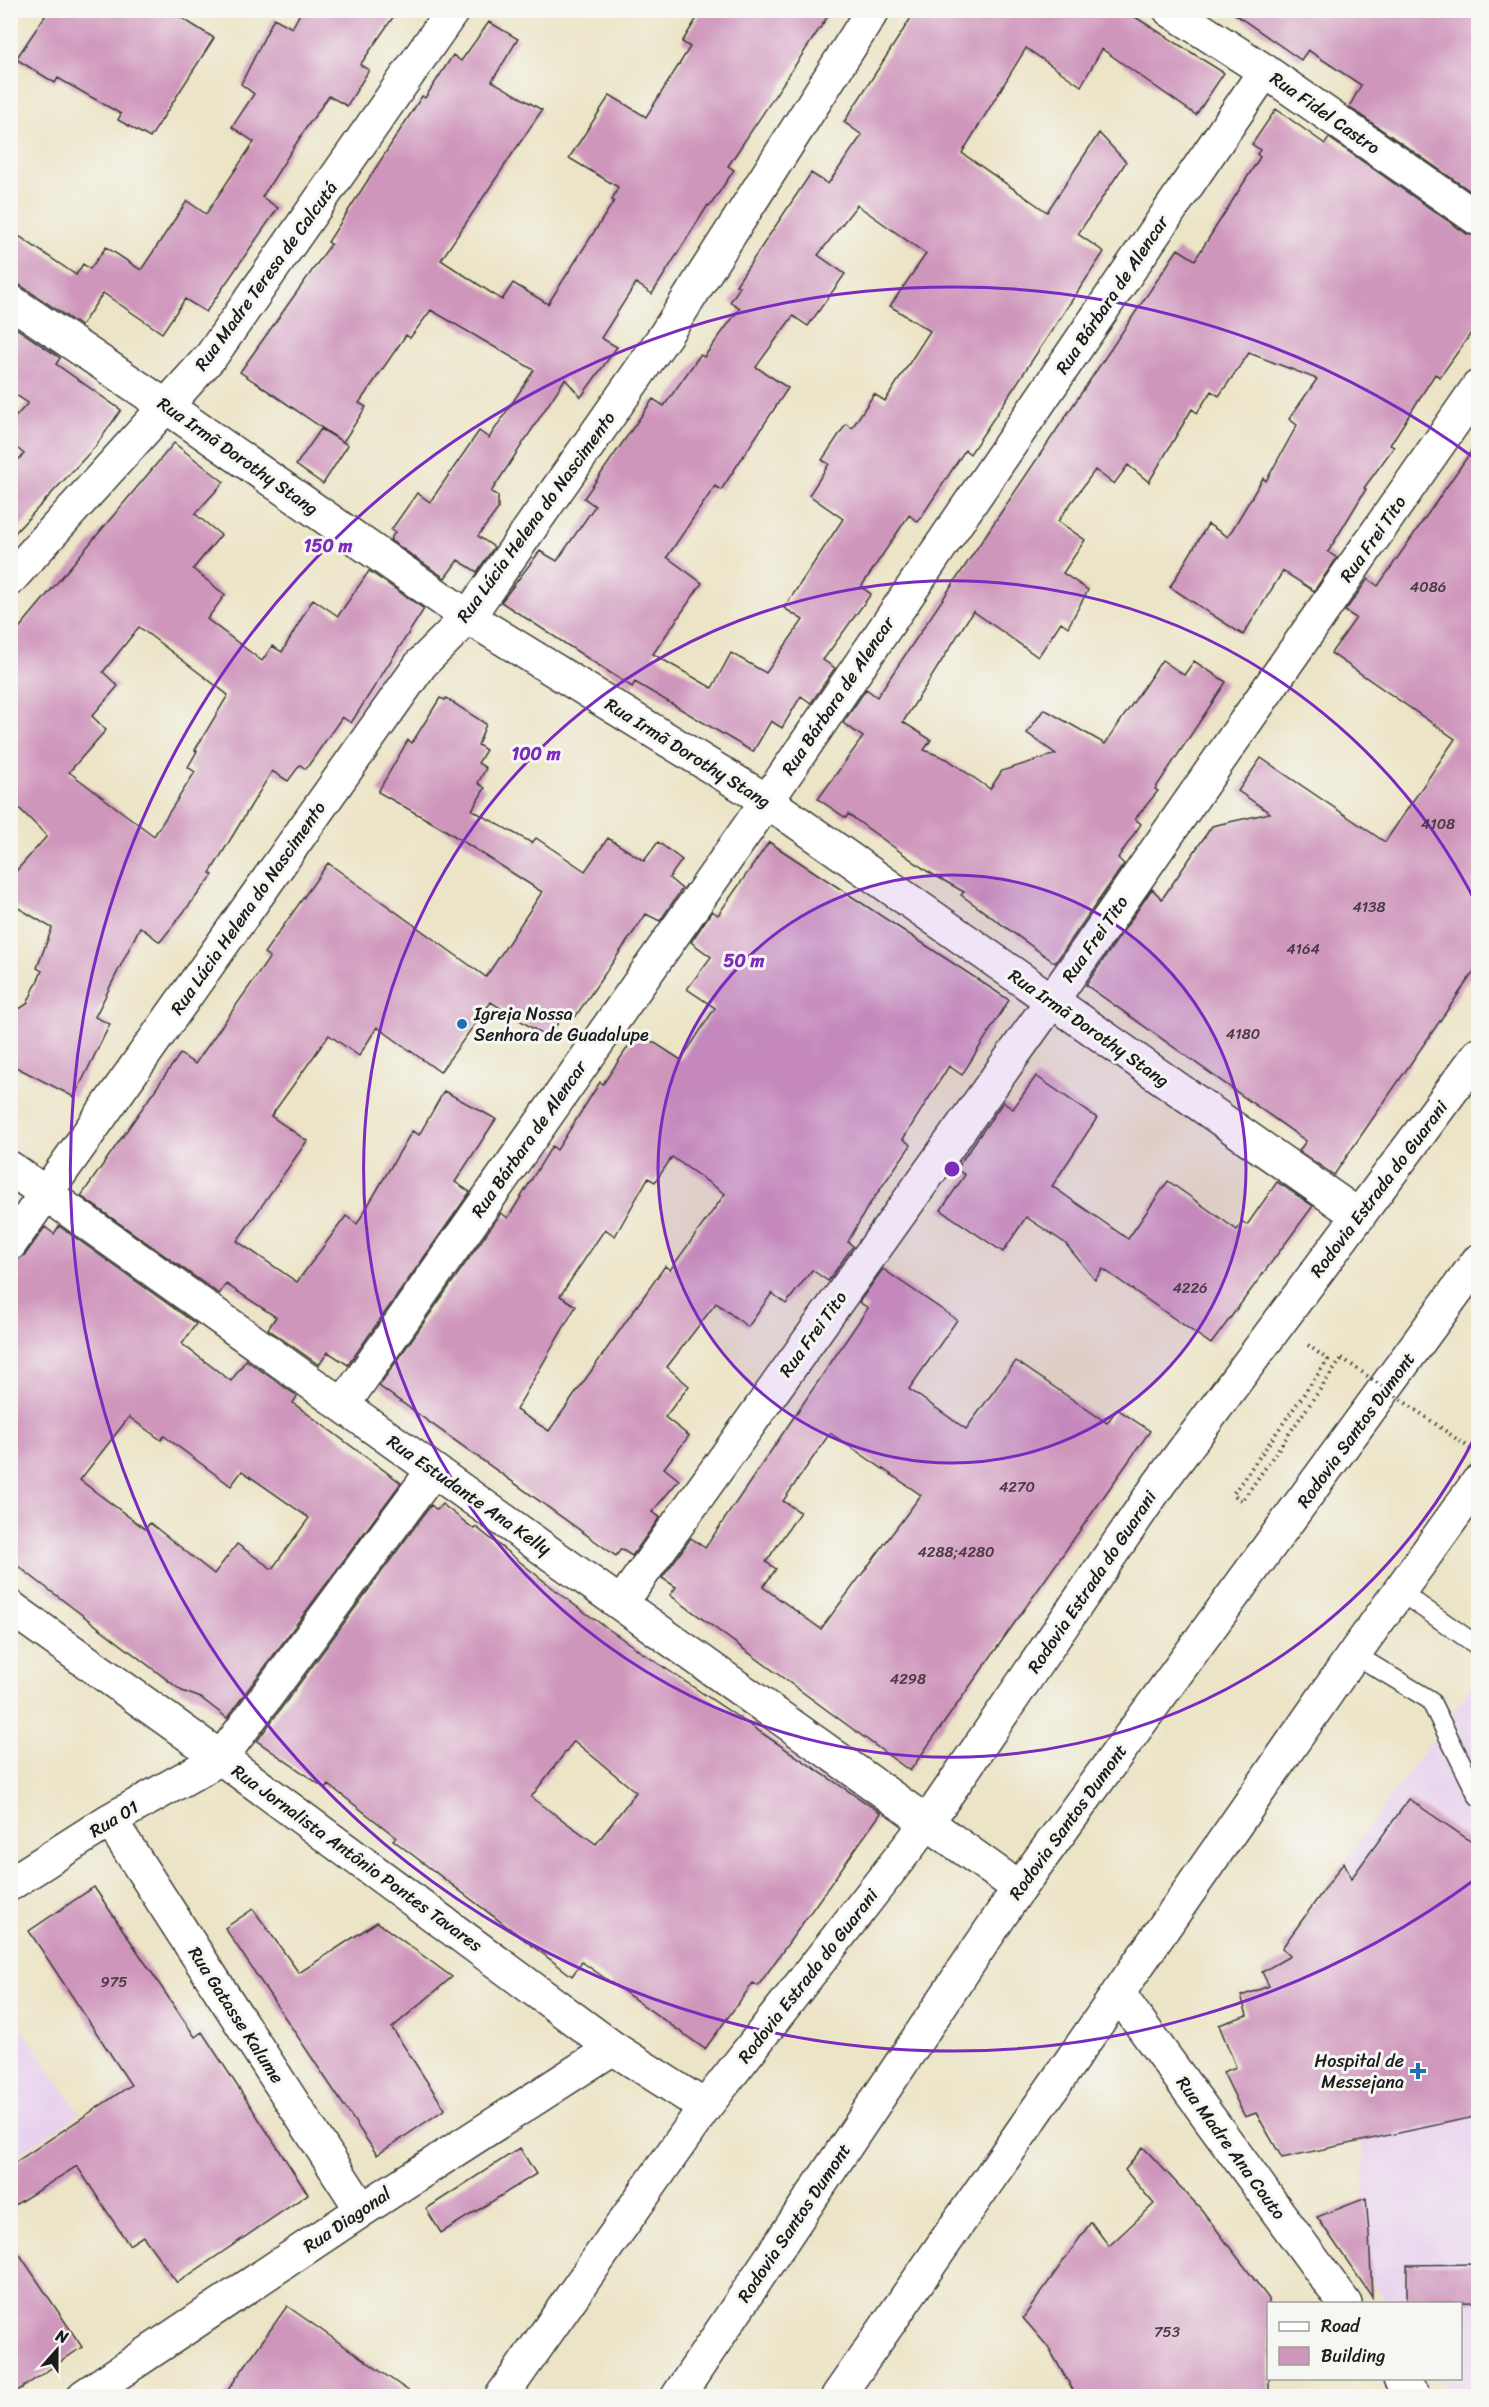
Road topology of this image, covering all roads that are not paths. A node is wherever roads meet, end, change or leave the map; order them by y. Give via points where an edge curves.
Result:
1 (453, 10) edge
2 (873, 10) edge
3 (1170, 10) edge
4 (1265, 71) junction
5 (1479, 219) edge
6 (10, 301) edge
7 (1479, 387) edge
8 (167, 406) junction
9 (10, 579) edge
10 (468, 618) junction
11 (767, 801) junction
12 (1052, 1002) junction
13 (1479, 1055) edge
14 (10, 1168) edge
15 (45, 1194) junction
16 (1359, 1216) junction
17 (10, 1244) edge
18 (1479, 1261) edge
19 (343, 1405) junction
20 (432, 1472) junction
21 (1479, 1482) edge
22 (1399, 1591) junction
23 (622, 1602) junction
24 (10, 1607) edge
25 (1479, 1646) edge
26 (1354, 1654) junction
27 (221, 1758) junction
28 (1479, 1796) edge
29 (110, 1821) junction
30 (927, 1823) junction
31 (10, 1884) edge
32 (1019, 1888) junction
33 (1118, 1993) junction
34 (613, 2048) junction
35 (705, 2107) junction
36 (362, 2210) junction
37 (1344, 2302) edge
38 (1401, 2380) edge
39 (84, 2397) edge
40 (502, 2397) edge
41 (678, 2397) edge
42 (838, 2397) edge
43 (1413, 2397) edge

1 - 8 main road, Rua Madre Teresa de Calcutá via 212,355
2 - 10 main road, Rua Lúcia Helena do Nascimento via 666,334
3 - 4 main road, Rua Fidel Castro
4 - 5 main road, Rua Fidel Castro
4 - 11 main road, Rua Bárbara de Alencar
6 - 8 main road, Rua Irmã Dorothy Stang
7 - 12 main road, Rua Frei Tito
8 - 9 main road, Rua Madre Teresa de Calcutá
8 - 10 main road, Rua Irmã Dorothy Stang
10 - 11 main road, Rua Irmã Dorothy Stang
10 - 15 main road, Rua Lúcia Helena do Nascimento via 421,664
11 - 12 main road, Rua Irmã Dorothy Stang
11 - 19 main road, Rua Bárbara de Alencar
12 - 16 main road, Rua Irmã Dorothy Stang
12 - 23 main road, Rua Frei Tito
13 - 16 main road, Rodovia Estrada do Guarani
14 - 15 main road, Rua Estudante Ana Kelly
15 - 17 main road, Rua Lúcia Helena do Nascimento
15 - 19 main road, Rua Estudante Ana Kelly
16 - 30 main road, Rodovia Estrada do Guarani via 1160,1484
18 - 32 main road, Rodovia Santos Dumont
19 - 20 main road, Rua Estudante Ana Kelly
20 - 23 main road, Rua Estudante Ana Kelly
20 - 27 main road
21 - 22 main road
22 - 25 lane
22 - 26 main road
23 - 30 main road, Rua Estudante Ana Kelly
24 - 27 main road, Rua Jornalista Antônio Pontes Tavares
26 - 28 lane via 1430,1700
26 - 33 main road
27 - 29 main road, Rua 01
27 - 34 main road, Rua Jornalista Antônio Pontes Tavares
29 - 31 main road, Rua 01
29 - 36 main road, Rua Gatasse Kalume
30 - 32 main road, Rua Estudante Ana Kelly
30 - 35 main road, Rodovia Estrada do Guarani
32 - 41 main road, Rodovia Santos Dumont
33 - 37 main road, Rua Madre Ana Couto
33 - 42 main road
34 - 35 main road, Rua Jornalista Antônio Pontes Tavares
34 - 36 main road, Rua Diagonal
35 - 40 main road, Rodovia Estrada do Guarani
36 - 39 main road, Rua Diagonal
38 - 43 main road

